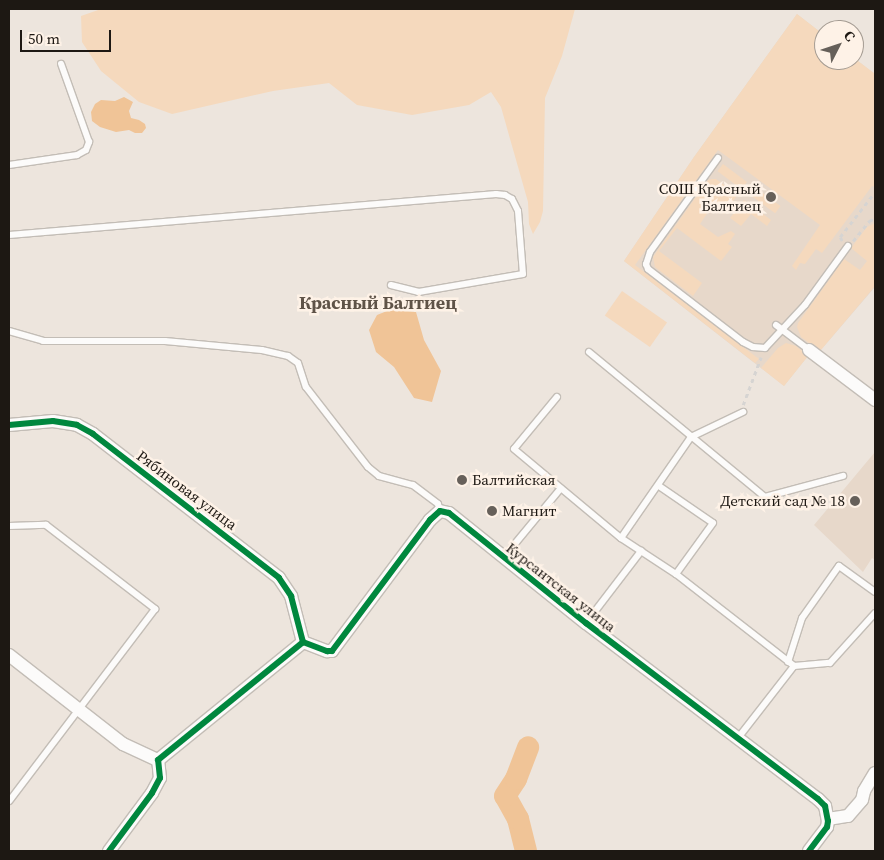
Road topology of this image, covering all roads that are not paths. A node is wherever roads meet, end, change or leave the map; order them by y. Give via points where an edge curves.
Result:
1 (61, 64) dead end
2 (718, 158) dead end
3 (9, 164) edge
4 (9, 236) edge
5 (848, 246) road end
6 (391, 285) dead end
7 (779, 327) junction
8 (9, 331) edge
9 (808, 350) joint
10 (589, 352) dead end
11 (557, 397) dead end
12 (875, 400) edge
13 (743, 412) road end
14 (9, 425) edge
15 (691, 437) junction
16 (843, 476) dead end
17 (659, 486) junction
18 (561, 488) junction
19 (440, 512) junction
20 (9, 526) edge
21 (621, 538) junction
22 (641, 551) junction
23 (504, 558) junction
24 (676, 574) junction
25 (875, 592) edge
26 (875, 612) edge
27 (586, 623) junction
28 (303, 642) junction
29 (9, 655) edge
30 (788, 662) junction
31 (794, 666) junction
32 (78, 709) junction
33 (738, 738) junction
34 (158, 760) junction
35 (875, 773) edge
36 (9, 801) edge
37 (828, 816) junction
38 (108, 851) edge
39 (809, 851) edge

1 - 3 lane via 89,142 86,150 77,155
2 - 7 lane via 650,252 646,264 648,269 743,342 765,348
4 - 6 lane via 496,194 512,199 518,211 523,274 419,292
5 - 7 lane via 805,305
7 - 9 lane
8 - 19 lane via 43,341 165,342 262,350 288,356 298,363 306,387 368,468 378,476 413,485 438,504
9 - 12 street
10 - 15 lane
11 - 18 lane via 514,449
13 - 15 lane
14 - 28 street, Рябиновая улица via 53,421 77,425 93,434 279,578 291,596
15 - 16 lane via 765,497
15 - 17 lane
17 - 21 lane
17 - 24 lane via 714,523
18 - 21 lane
18 - 23 lane
19 - 23 street, Курсантская улица via 449,513
19 - 28 street via 430,520 332,651
20 - 32 lane via 46,525 155,610
21 - 22 lane
22 - 24 lane
22 - 27 lane
23 - 27 street, Курсантская улица
24 - 30 lane
25 - 30 lane via 840,566 802,618
26 - 31 lane via 830,663
27 - 33 street, Курсантская улица
28 - 34 street
29 - 32 street
30 - 31 lane
31 - 33 lane
32 - 34 street via 123,744
32 - 36 lane
33 - 37 street, Курсантская улица via 818,799
34 - 38 street via 160,778 152,793
35 - 37 street via 862,800 848,816
37 - 39 street via 827,827

